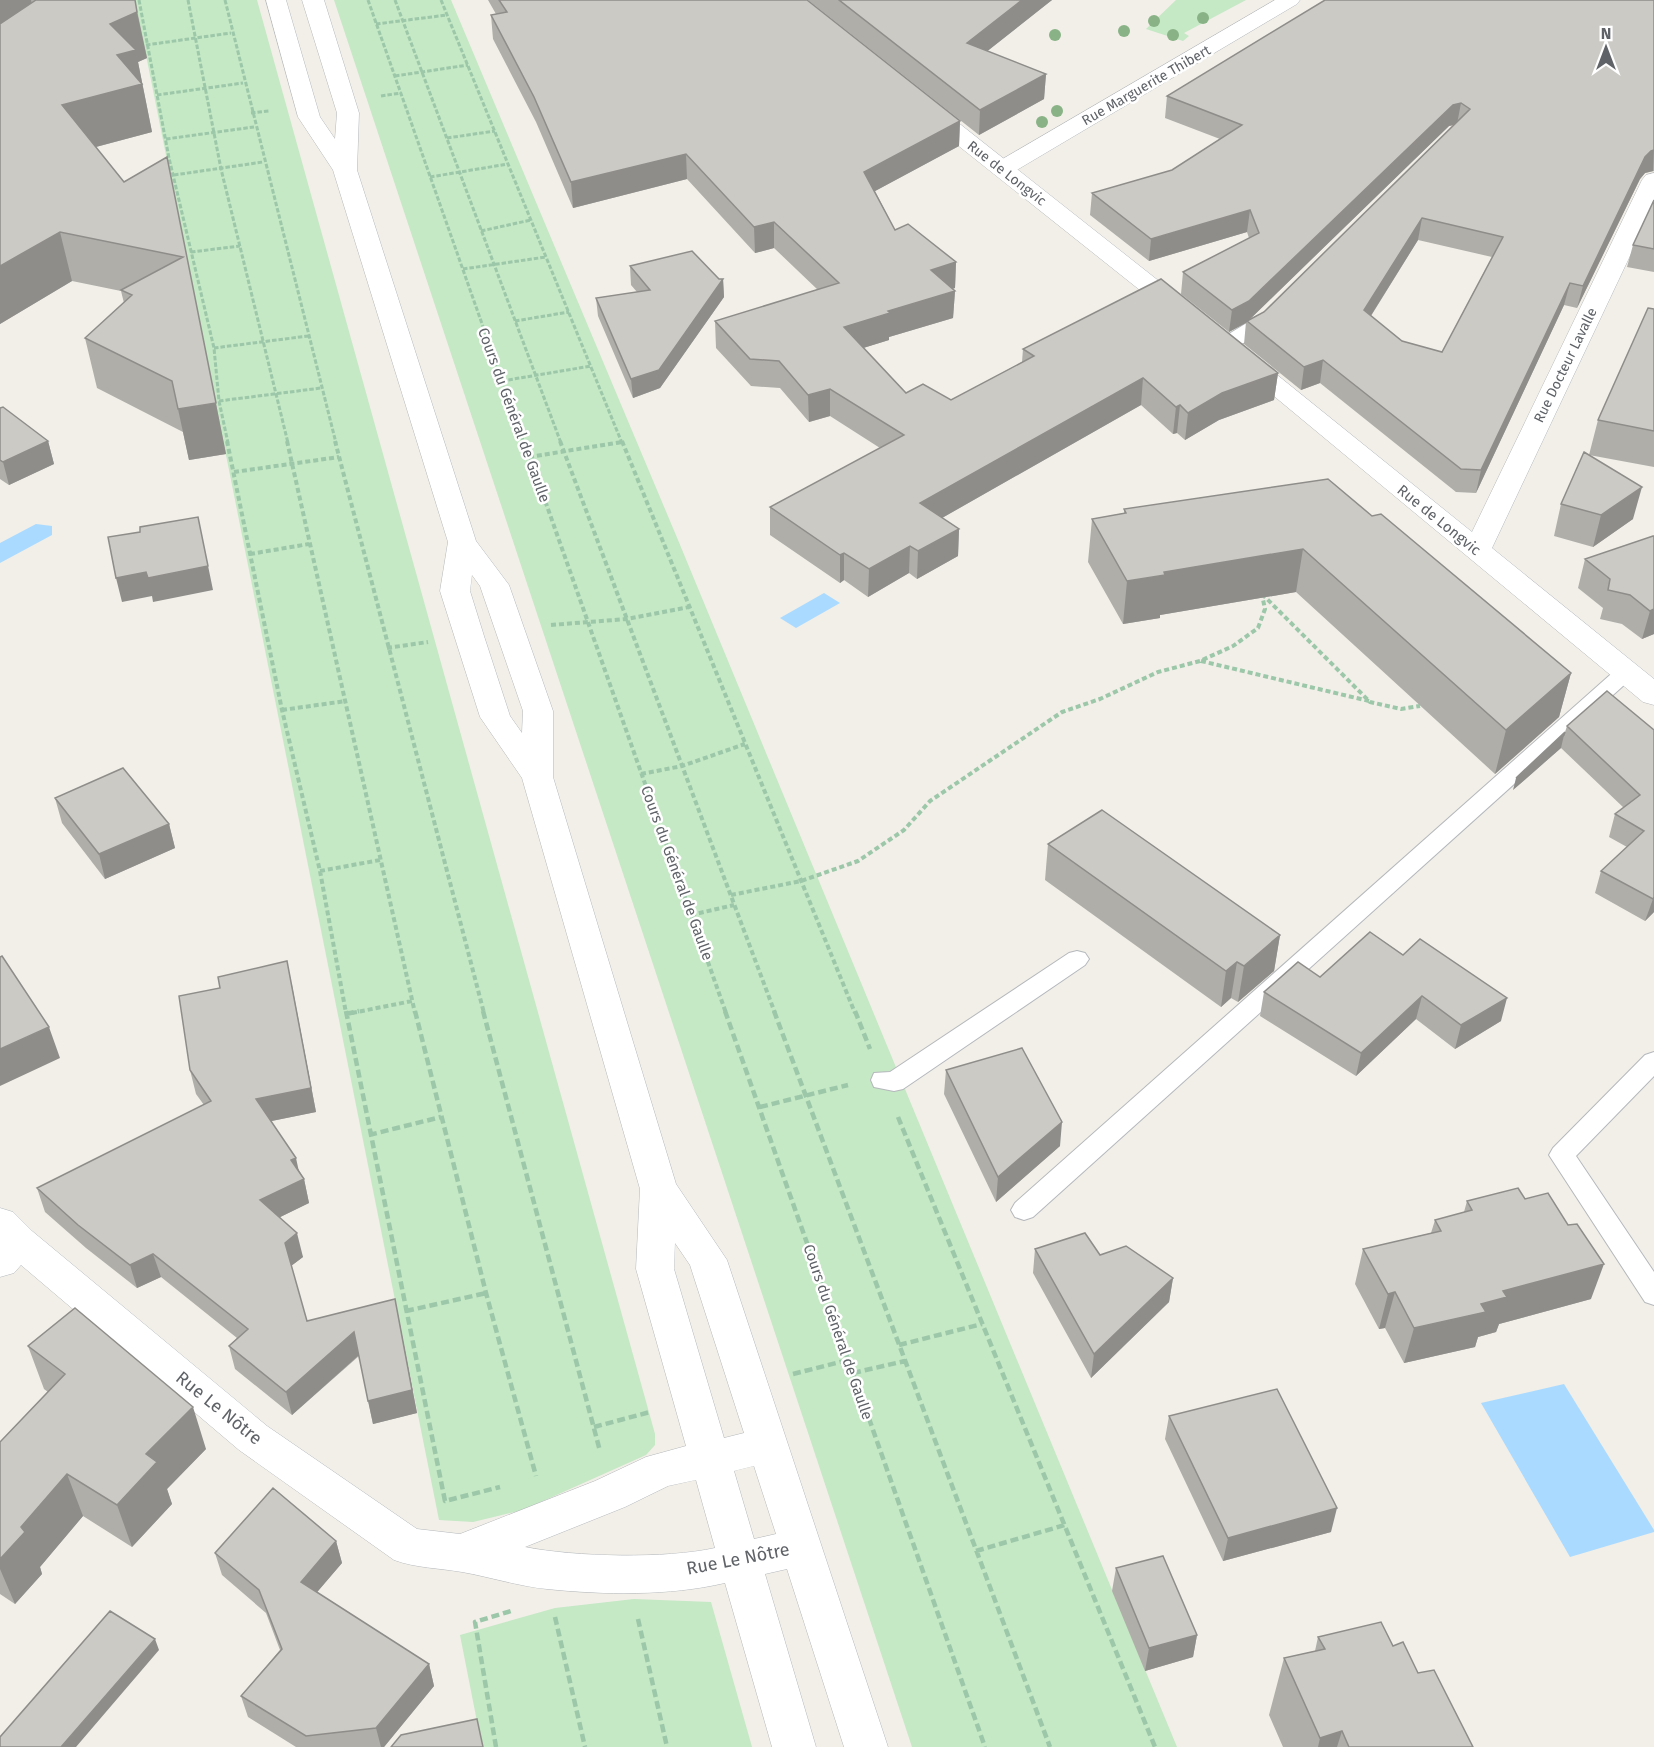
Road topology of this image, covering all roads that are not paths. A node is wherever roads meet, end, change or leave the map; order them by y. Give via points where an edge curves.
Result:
1 (276, 0) edge
2 (314, 0) edge
3 (1290, 0) edge
4 (910, 96) edge
5 (1002, 169) junction
6 (345, 170) junction
7 (1654, 180) edge
8 (1278, 306) edge
9 (1225, 344) junction
10 (462, 542) junction
11 (1477, 550) junction
12 (1626, 672) junction
13 (1654, 695) edge
14 (537, 777) junction
15 (1077, 959) dead end
16 (1654, 1061) edge
17 (882, 1077) road end
18 (659, 1189) junction
19 (1024, 1210) dead end
20 (6, 1242) edge
21 (1654, 1294) edge
22 (768, 1446) junction
23 (710, 1459) junction
24 (801, 1547) junction
25 (461, 1554) junction
26 (740, 1561) junction
27 (794, 1747) edge
28 (866, 1747) edge

1 - 6 street via 309,117
2 - 6 street via 348,112
3 - 5 street, Rue Marguerite Thibert
4 - 5 street, Rue de Longvic
5 - 9 street, Rue de Longvic
6 - 10 street
7 - 11 street, Rue Docteur Lavalle
8 - 9 lane via 1253,329
9 - 11 street, Rue de Longvic
10 - 14 street via 494,585 538,711
10 - 14 street via 455,591 495,717
11 - 12 street, Rue de Longvic
12 - 13 street, Rue de Longvic
12 - 19 lane
14 - 18 street
15 - 17 lane via 894,1082
16 - 21 lane via 1562,1155
18 - 22 street via 708,1260
18 - 23 street via 655,1269
20 - 25 street, Rue Le Nôtre via 254,1438 409,1547
22 - 23 street, Rue Le Nôtre
22 - 24 street
23 - 25 street, Rue Le Nôtre via 661,1470
23 - 26 street
24 - 26 street, Rue Le Nôtre
24 - 28 street
25 - 26 street, Rue Le Nôtre via 546,1570 696,1571
26 - 27 street

